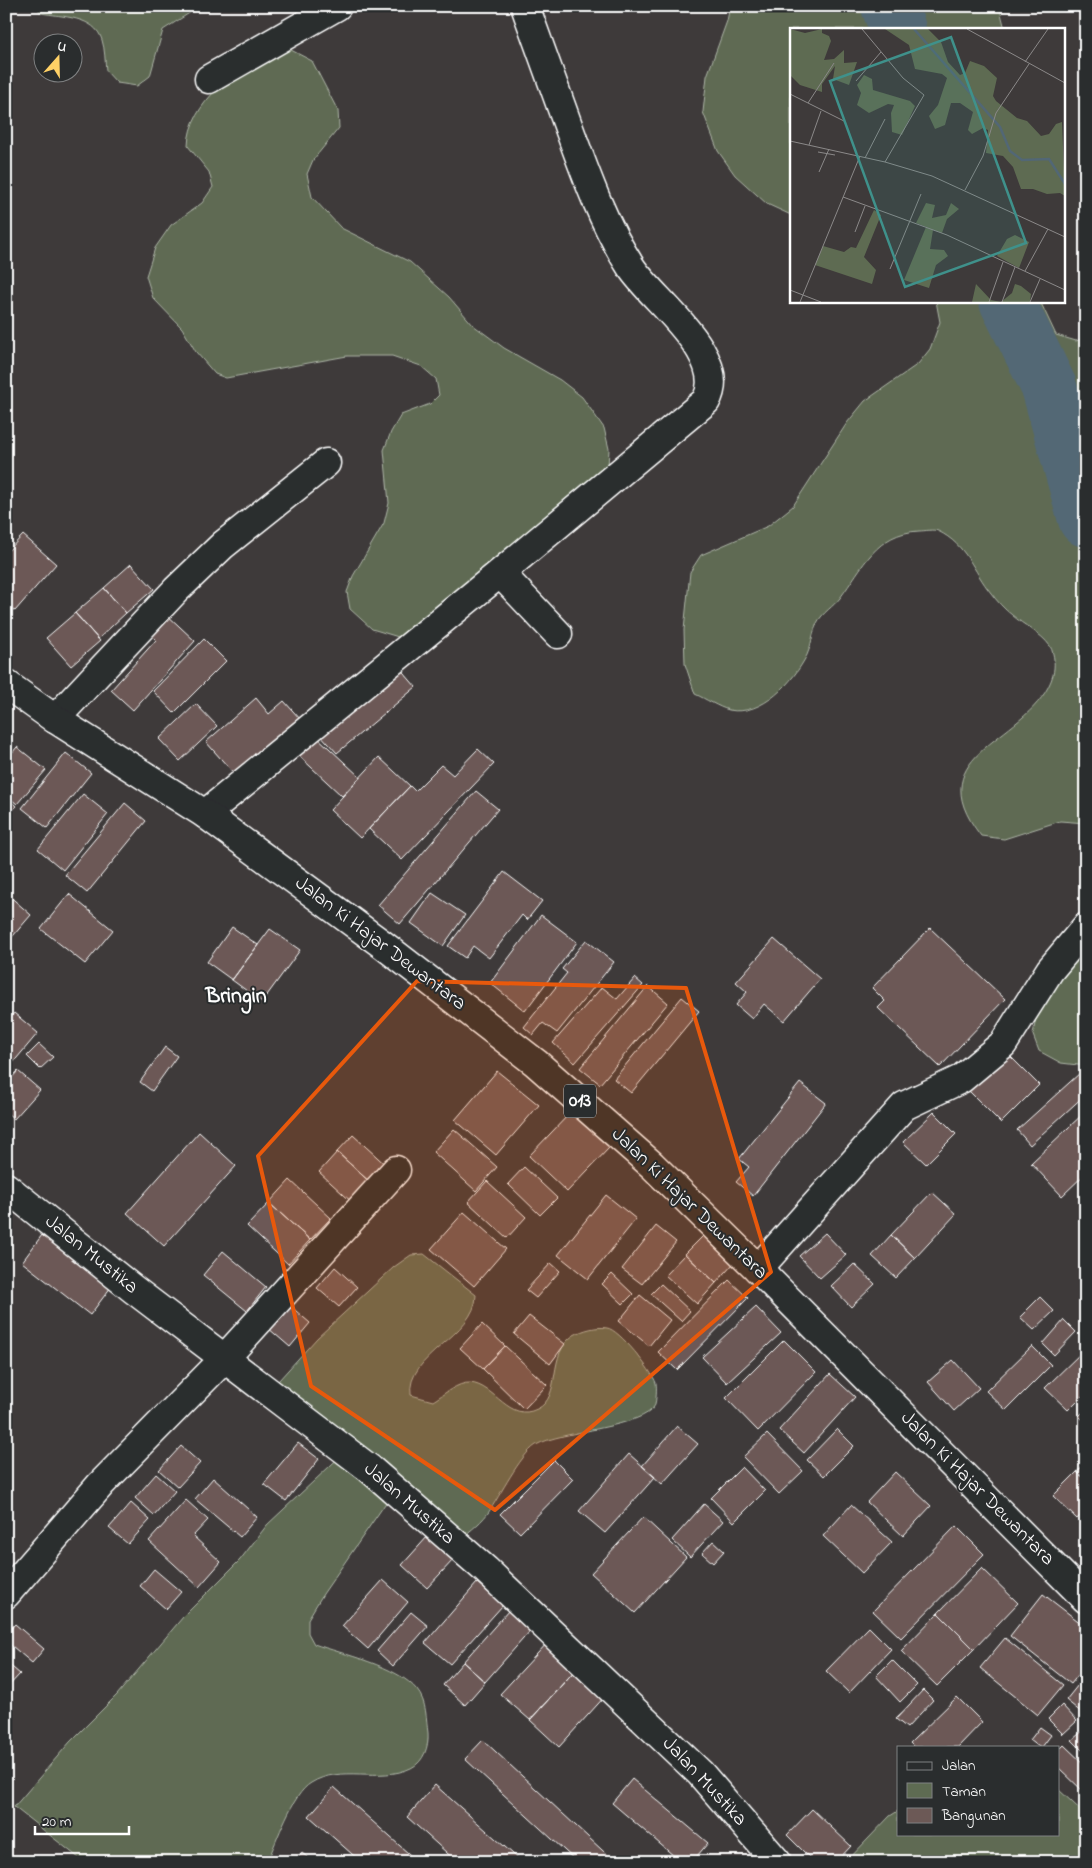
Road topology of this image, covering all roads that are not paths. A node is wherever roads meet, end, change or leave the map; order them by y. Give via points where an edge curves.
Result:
1 (337, 6) edge
2 (525, 6) edge
3 (209, 79) dead end
4 (326, 463) dead end
5 (500, 573) junction
6 (558, 634) dead end
7 (9, 692) edge
8 (55, 719) junction
9 (205, 814) junction
10 (1086, 927) edge
11 (396, 1170) dead end
12 (6, 1187) edge
13 (758, 1269) junction
14 (225, 1358) junction
15 (6, 1594) edge
16 (1086, 1599) edge
17 (777, 1862) edge

1 - 3 street
2 - 5 street via 592,192 631,267 691,334 712,377 712,390 706,401
4 - 8 street via 223,545 182,583
5 - 6 street
5 - 9 street
7 - 8 street, Jalan Ki Hajar Dewantara / 013
8 - 9 street, Jalan Ki Hajar Dewantara / 013
9 - 13 street, Jalan Ki Hajar Dewantara / 013 via 382,944 536,1063 652,1165
10 - 13 street via 1050,970 1003,1044 961,1079 904,1106
11 - 14 street
12 - 14 street, Jalan Mustika via 133,1290
13 - 16 street, Jalan Ki Hajar Dewantara / 013
14 - 15 street via 101,1484
14 - 17 street, Jalan Mustika via 370,1469 486,1570 700,1774

